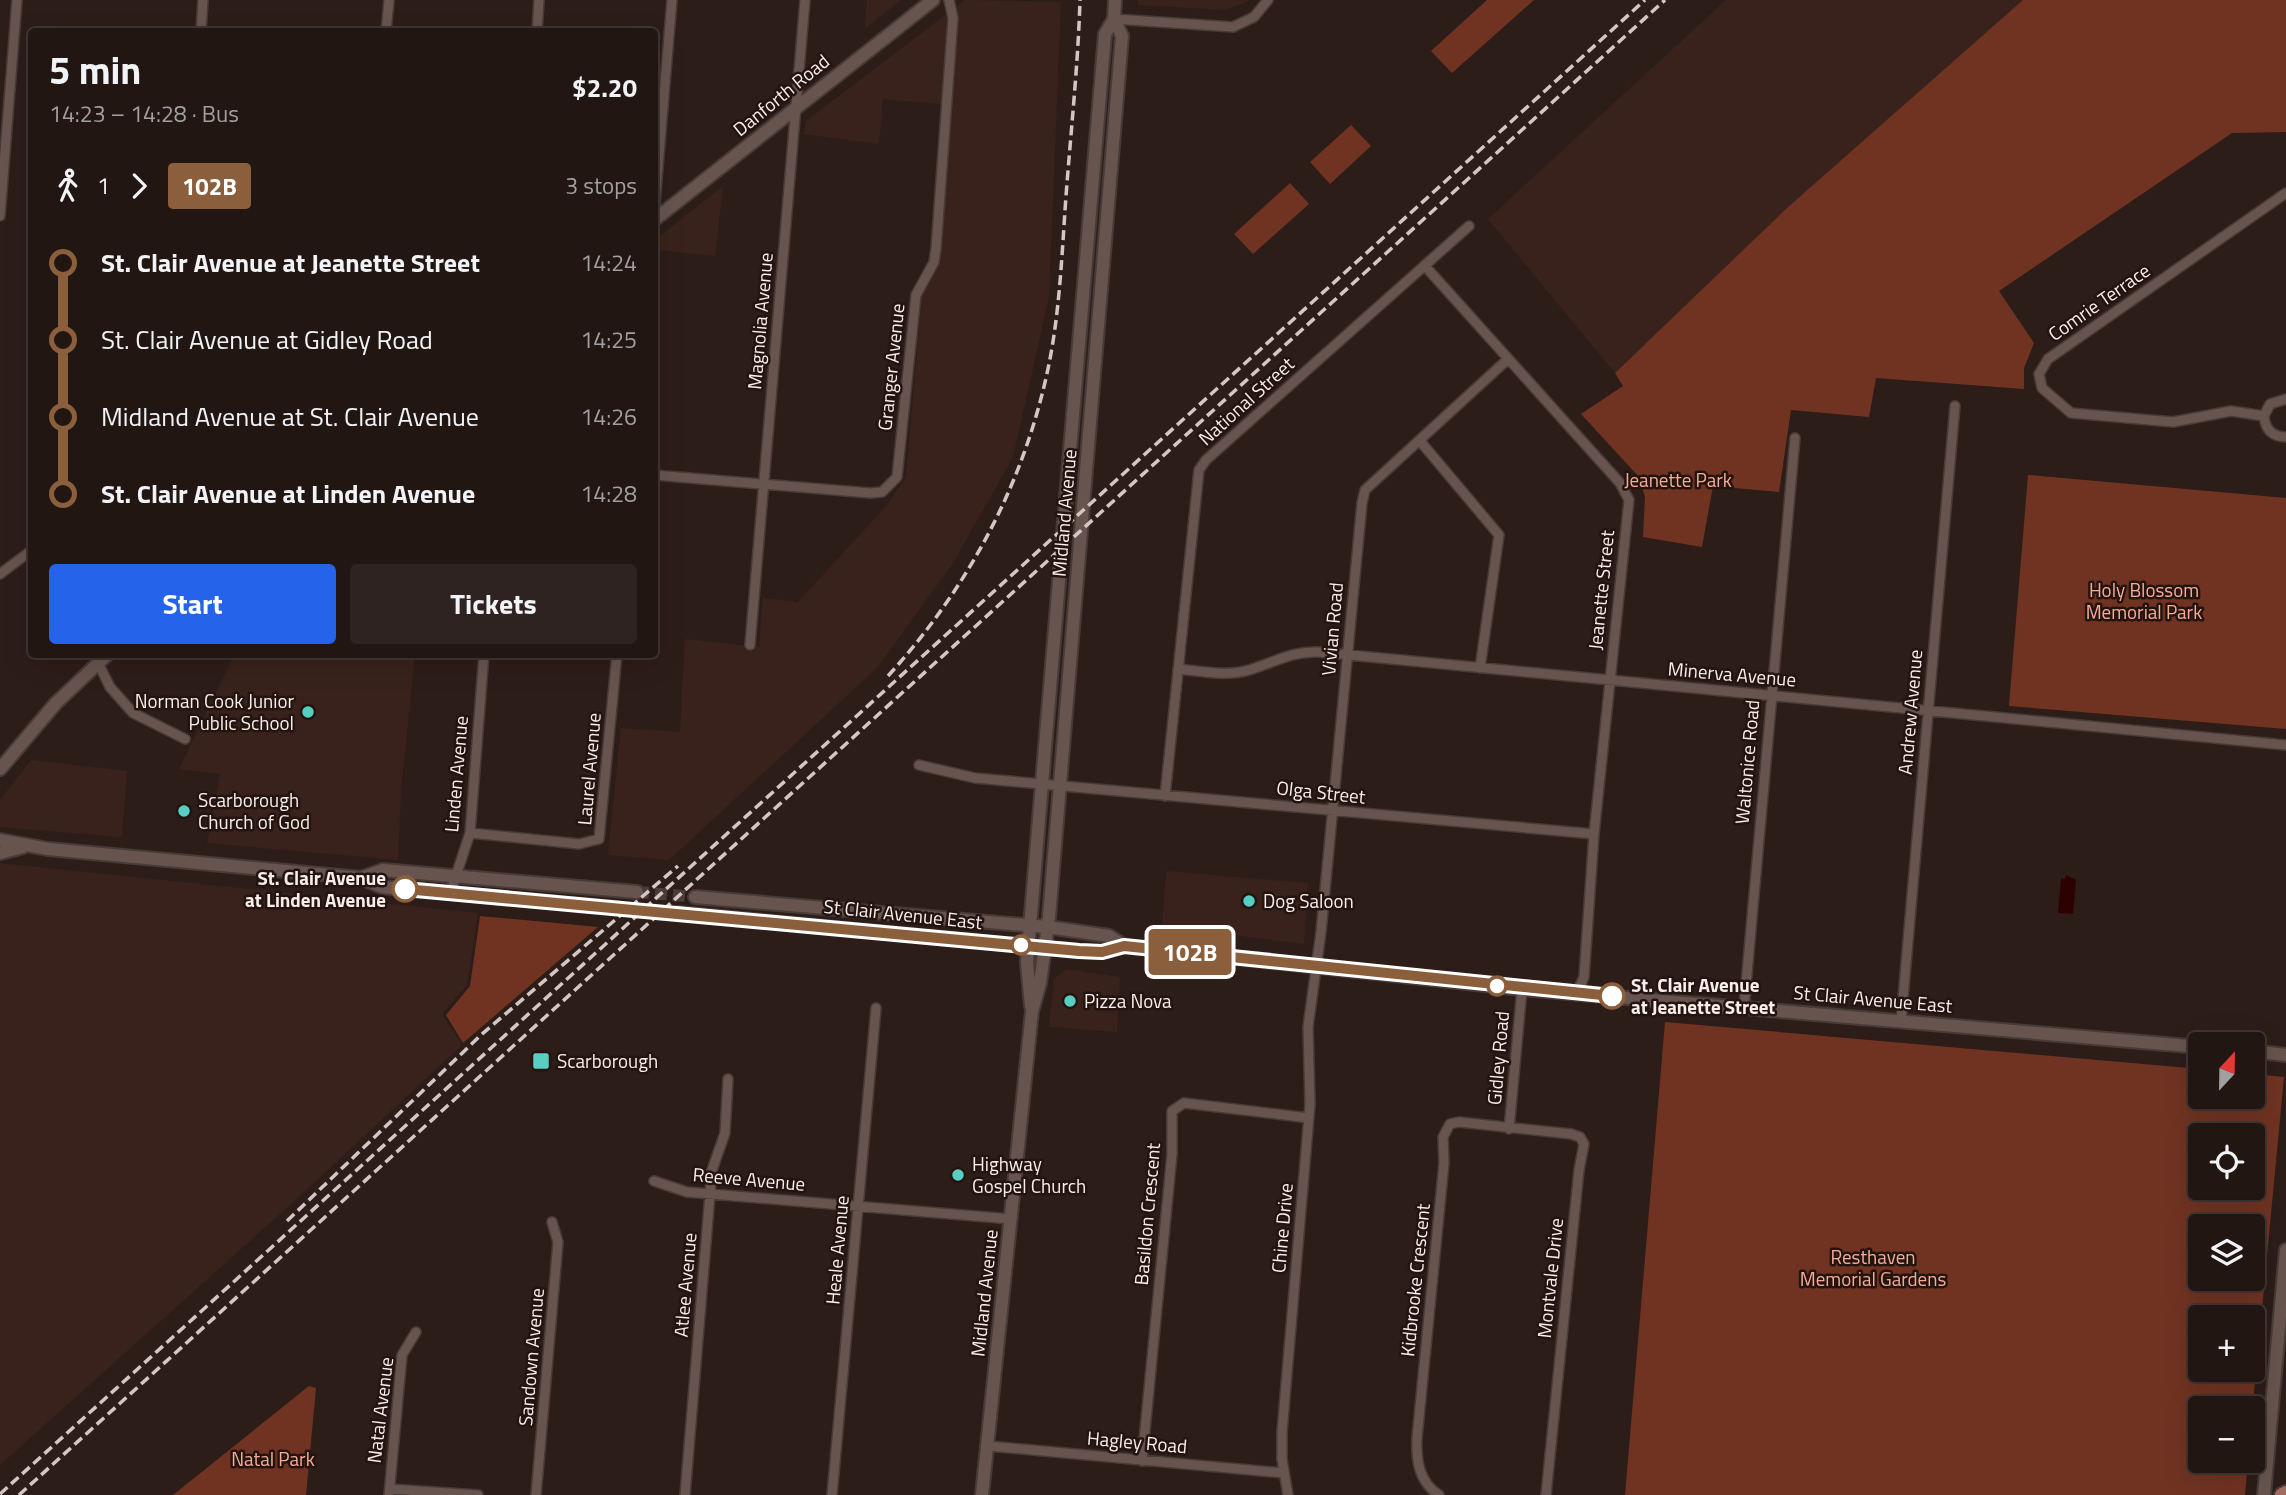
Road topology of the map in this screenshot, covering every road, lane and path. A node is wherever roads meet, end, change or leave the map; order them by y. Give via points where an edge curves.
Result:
1 (17, 0) edge
2 (203, 0) edge
3 (389, 0) edge
4 (539, 0) edge
5 (672, 0) edge
6 (805, 0) edge
7 (933, 0) edge
8 (949, 0) edge
9 (1115, 0) edge
10 (1268, 0) edge
11 (1114, 19) junction
12 (201, 28) edge
13 (386, 28) edge
14 (537, 28) edge
15 (796, 108) junction
16 (658, 167) edge
17 (2286, 193) edge
18 (0, 216) edge
19 (658, 217) edge
20 (1469, 226) dead end
21 (1425, 266) junction
22 (1508, 359) junction
23 (2286, 399) edge
24 (1955, 406) dead end
25 (2264, 416) junction
26 (2286, 437) edge
27 (1795, 438) dead end
28 (1420, 441) junction
29 (658, 475) edge
30 (765, 485) junction
31 (28, 553) edge
32 (0, 574) edge
33 (750, 645) dead end
34 (1347, 655) junction
35 (484, 658) edge
36 (617, 658) edge
37 (103, 659) edge
38 (1480, 668) junction
39 (1178, 669) junction
40 (1609, 680) junction
41 (1771, 695) junction
42 (1927, 710) junction
43 (185, 739) dead end
44 (2286, 745) edge
45 (919, 765) dead end
46 (0, 769) edge
47 (1044, 784) junction
48 (1060, 785) junction
49 (1165, 796) junction
50 (1332, 811) junction
51 (470, 833) junction
52 (1594, 834) junction
53 (0, 840) edge
54 (27, 846) junction
55 (0, 853) edge
56 (361, 878) junction
57 (457, 878) junction
58 (637, 892) tunnel mouth
59 (450, 894) junction
60 (695, 897) tunnel mouth
61 (617, 908) tunnel mouth
62 (678, 913) tunnel mouth
63 (1032, 925) junction
64 (1048, 927) junction
65 (1030, 945) junction
66 (1124, 946) junction
67 (1045, 947) junction
68 (1317, 965) junction
69 (1522, 989) junction
70 (1577, 993) junction
71 (1744, 1007) junction
72 (876, 1008) dead end
73 (1032, 1011) junction
74 (1901, 1021) junction
75 (2188, 1045) edge
76 (2265, 1053) edge
77 (2286, 1055) edge
78 (728, 1079) dead end
79 (1309, 1118) junction
80 (1509, 1129) junction
81 (654, 1181) dead end
82 (711, 1193) junction
83 (859, 1206) junction
84 (1011, 1219) junction
85 (552, 1222) dead end
86 (2286, 1250) edge
87 (416, 1332) dead end
88 (988, 1446) junction
89 (1142, 1461) junction
90 (1284, 1473) junction
91 (390, 1492) edge
92 (478, 1495) edge
93 (536, 1495) edge
94 (685, 1495) edge
95 (832, 1495) edge
96 (982, 1495) edge
97 (1288, 1495) edge
98 (1439, 1495) edge
99 (1546, 1495) edge
100 (2264, 1495) edge

1 - 18 street
2 - 12 street
3 - 13 street
4 - 14 street
5 - 16 street
6 - 15 street, Magnolia Avenue
7 - 15 main road, Danforth Road
8 - 30 street, Granger Avenue via 953,18 936,249 916,295 897,477 882,492 870,493
9 - 11 main road, Midland Avenue
10 - 11 street via 1256,16 1233,27
11 - 47 main road, Midland Avenue via 1104,34
11 - 48 main road, Midland Avenue via 1122,36
15 - 19 main road, Danforth Road
15 - 30 street, Magnolia Avenue
17 - 25 street, Comrie Terrace via 2048,359 2039,374 2042,388 2071,413 2173,422 2231,411
20 - 21 street, National Street
21 - 22 street, Jeanette Street
21 - 39 street, National Street via 1199,470
22 - 28 street, Vivian Road
22 - 40 street, Jeanette Street via 1628,495
23 - 25 street via 2270,404
24 - 42 street, Andrew Avenue
25 - 26 street via 2268,430
27 - 41 street, Waltonice Road
28 - 34 street, Vivian Road via 1365,490
28 - 38 street via 1499,535
29 - 30 street, Granger Avenue
30 - 33 street, Magnolia Avenue
31 - 32 street
34 - 38 street, Minerva Avenue
34 - 39 street, Minerva Avenue via 1294,653 1247,671 1224,674
34 - 50 street, Vivian Road
35 - 51 street, Linden Avenue
36 - 51 street, Laurel Avenue via 600,839 579,844
37 - 43 street via 110,687 133,713
37 - 46 main road via 56,703
38 - 40 street, Minerva Avenue
39 - 49 street, National Street
40 - 41 street, Minerva Avenue
40 - 52 street, Jeanette Street
41 - 42 street, Minerva Avenue
41 - 71 street, Waltonice Road
42 - 44 street, Minerva Avenue
42 - 74 street, Andrew Avenue
45 - 47 street, Olga Street via 975,778
47 - 48 street, Olga Street
47 - 63 main road, Midland Avenue
48 - 49 street, Olga Street
48 - 64 main road, Midland Avenue
49 - 50 street, Olga Street
50 - 52 street, Olga Street
50 - 68 street, Vivian Road
51 - 57 street, Linden Avenue
52 - 70 street, Jeanette Street via 1584,977
53 - 54 main road
54 - 55 main road
54 - 56 main road
56 - 57 main road via 383,870
56 - 59 main road via 382,887
57 - 58 main road
57 - 59 street, Linden Avenue
59 - 61 main road
60 - 63 main road, St Clair Avenue East
62 - 65 main road, St Clair Avenue East
63 - 64 main road, St Clair Avenue East
63 - 65 main road, Midland Avenue
64 - 66 main road, St Clair Avenue East via 1109,936
64 - 67 main road, Midland Avenue
65 - 67 main road, St Clair Avenue East
65 - 73 main road, Midland Avenue via 1027,962
66 - 67 main road, St Clair Avenue East via 1102,952
66 - 68 main road, St Clair Avenue East
67 - 73 main road, Midland Avenue
68 - 69 main road, St Clair Avenue East
68 - 79 street, Chine Drive via 1308,1027
69 - 70 main road, St Clair Avenue East
69 - 80 street, Gidley Road
70 - 71 main road, St Clair Avenue East
71 - 74 main road, St Clair Avenue East
72 - 83 street, Heale Avenue
73 - 84 main road, Midland Avenue
74 - 75 main road, St Clair Avenue East
76 - 77 main road
78 - 82 street, Atlee Avenue via 724,1133 714,1159
79 - 89 street, Basildon Crescent via 1184,1103 1172,1111 1172,1154
79 - 90 street, Chine Drive via 1283,1406
80 - 98 street, Kidbrooke Crescent via 1459,1122 1450,1124 1443,1137 1417,1451 1421,1475
80 - 99 street, Montvale Drive via 1571,1134 1584,1144
81 - 82 street, Reeve Avenue via 674,1190
82 - 83 street, Reeve Avenue
82 - 94 street, Atlee Avenue
83 - 84 street, Reeve Avenue
83 - 95 street, Heale Avenue
84 - 88 main road, Midland Avenue
85 - 93 street, Sandown Avenue via 558,1242
86 - 100 main road
87 - 91 street, Natal Avenue via 402,1355
88 - 89 street, Hagley Road
88 - 96 main road, Midland Avenue
89 - 90 street, Hagley Road
90 - 97 street, Chine Drive
91 - 92 street

